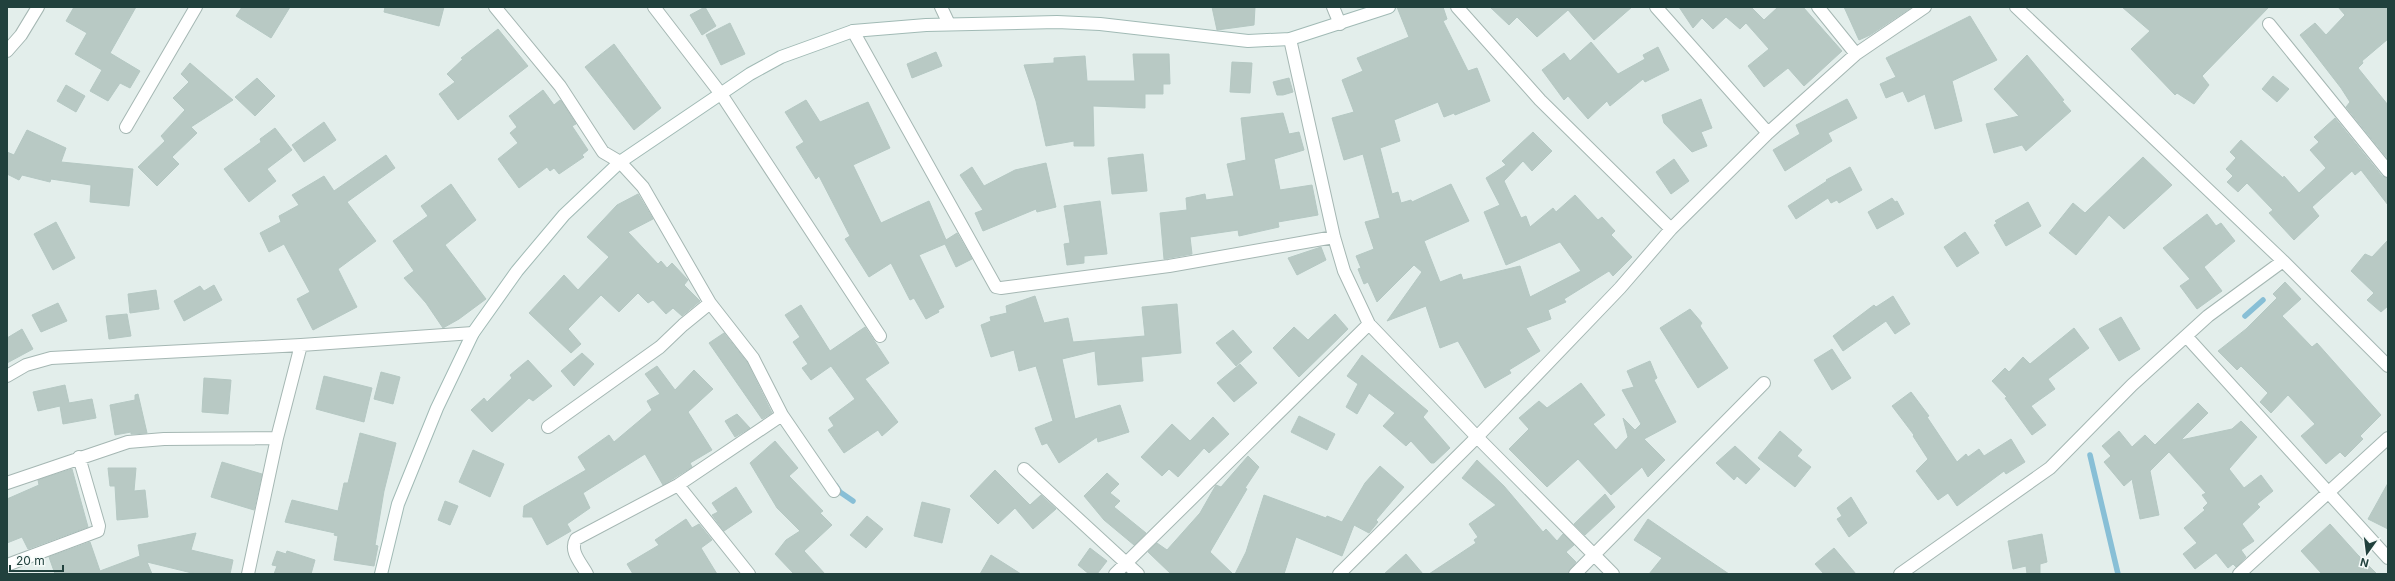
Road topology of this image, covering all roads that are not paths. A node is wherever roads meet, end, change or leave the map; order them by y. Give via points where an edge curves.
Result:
1 (38, 7) edge
2 (196, 7) edge
3 (495, 7) edge
4 (654, 7) edge
5 (942, 7) edge
6 (1333, 7) edge
7 (1389, 7) edge
8 (1457, 7) edge
9 (1656, 7) edge
10 (1818, 7) edge
11 (1925, 7) edge
12 (2016, 7) edge
13 (949, 24) junction
14 (1340, 24) junction
15 (2269, 24) dead end
16 (853, 31) junction
17 (1290, 39) junction
18 (7, 51) edge
19 (1856, 54) junction
20 (721, 94) junction
21 (126, 128) dead end
22 (1768, 133) junction
23 (620, 162) junction
24 (2388, 171) edge
25 (1671, 229) junction
26 (1334, 237) junction
27 (2283, 261) junction
28 (710, 303) junction
29 (1369, 324) junction
30 (473, 333) junction
31 (880, 336) dead end
32 (2186, 336) junction
33 (301, 345) junction
34 (2388, 366) edge
35 (7, 376) edge
36 (1764, 383) dead end
37 (782, 415) junction
38 (548, 427) dead end
39 (277, 438) junction
40 (1476, 438) junction
41 (2388, 438) edge
42 (79, 457) junction
43 (1024, 469) dead end
44 (7, 483) edge
45 (678, 485) junction
46 (834, 491) dead end
47 (2328, 493) junction
48 (1595, 556) junction
49 (2388, 558) edge
50 (1127, 563) junction
51 (7, 565) edge
52 (248, 574) edge
53 (381, 574) edge
54 (587, 574) edge
55 (749, 574) edge
56 (1115, 574) edge
57 (1138, 574) edge
58 (1339, 574) edge
59 (1575, 574) edge
60 (1613, 574) edge
61 (1900, 574) edge
62 (2239, 574) edge

1 - 18 street
2 - 21 street
3 - 23 street via 560,86 603,152
4 - 20 street
5 - 13 street
6 - 14 street
7 - 14 street
8 - 25 street via 1540,100
9 - 22 street
10 - 19 street
11 - 19 street
12 - 27 street
13 - 16 street
13 - 17 street via 1057,22 1100,24 1248,41
14 - 17 street
15 - 24 street
16 - 20 street via 781,57
16 - 26 street via 996,287 1169,266
17 - 26 street
19 - 22 street
20 - 23 street
20 - 31 street
22 - 25 street
23 - 28 street via 643,187
23 - 30 street via 564,215 517,272
25 - 40 street via 1620,288
26 - 29 street via 1344,271
27 - 32 street via 2208,316
27 - 34 street
28 - 37 street via 753,358
28 - 38 street via 683,324 660,347
29 - 40 street
29 - 50 street
30 - 33 street
30 - 53 street via 405,484
32 - 47 street
32 - 61 street via 2132,385 2050,468
33 - 35 street via 51,358 26,366
33 - 39 street
36 - 48 street
37 - 45 street
37 - 46 street
39 - 42 street via 157,439 128,442
39 - 52 street
40 - 48 street
40 - 58 street
41 - 47 street
42 - 44 street
42 - 51 street via 99,526 98,531
43 - 50 street
45 - 54 street via 576,539 573,544 574,551
45 - 55 street
47 - 49 street
47 - 62 street
48 - 59 street
48 - 60 street
50 - 56 street
50 - 57 street

